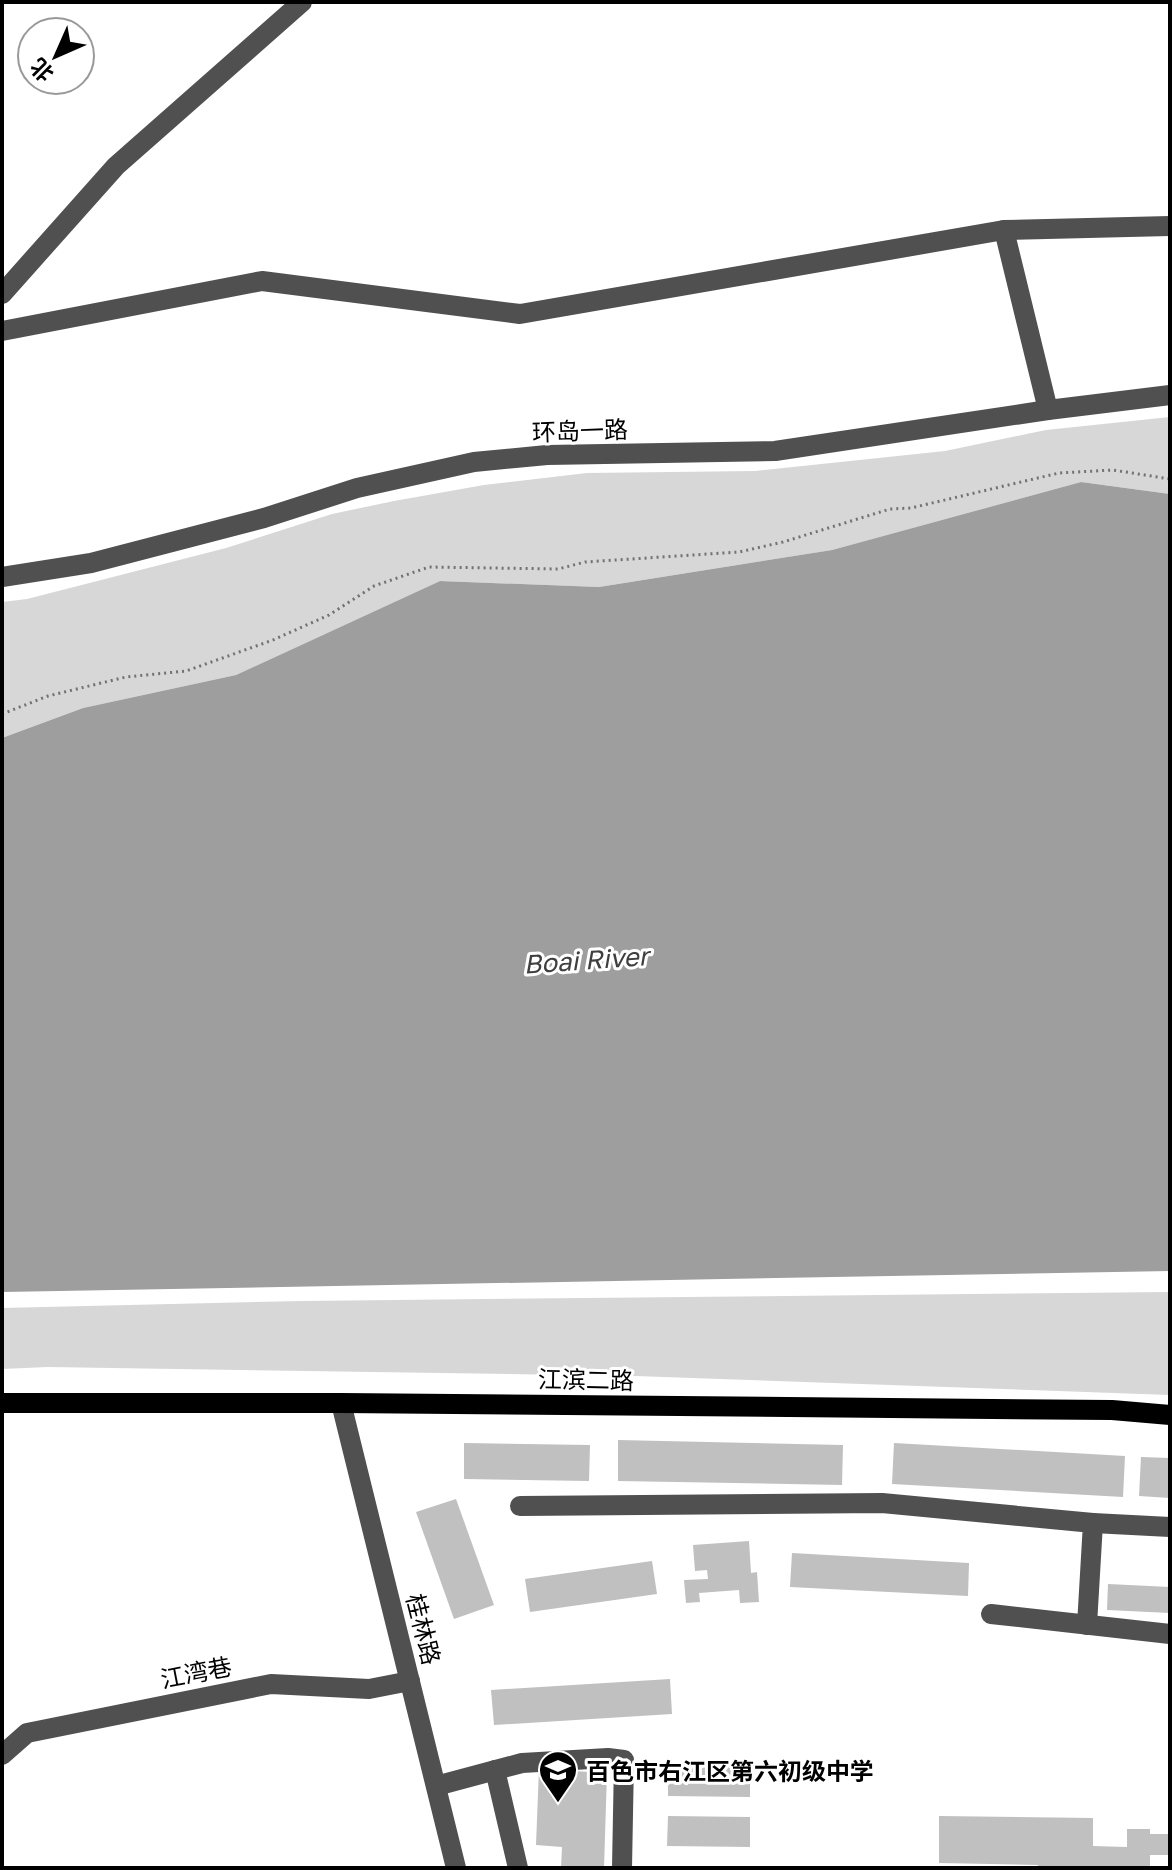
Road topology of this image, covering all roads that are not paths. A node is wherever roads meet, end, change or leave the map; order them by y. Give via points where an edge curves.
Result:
1 (302, 2) edge
2 (1170, 226) edge
3 (1004, 230) junction
4 (2, 294) edge
5 (2, 331) edge
6 (1170, 395) edge
7 (1048, 410) junction
8 (2, 577) edge
9 (2, 1403) edge
10 (341, 1403) junction
11 (1170, 1415) edge
12 (520, 1506) dead end
13 (1093, 1523) junction
14 (1170, 1527) edge
15 (991, 1614) dead end
16 (1087, 1625) junction
17 (1170, 1634) edge
18 (410, 1681) junction
19 (2, 1755) edge
20 (495, 1770) junction
21 (436, 1786) junction
22 (456, 1868) edge
23 (518, 1868) edge
24 (622, 1868) edge

1 - 4 street via 116,166
2 - 3 street
3 - 5 street via 520,314 262,281
3 - 7 street
6 - 7 street, 环岛一路
7 - 8 street, 环岛一路 via 775,451 547,455 474,462 357,488 91,563
9 - 10 main road, 江滨二路
10 - 11 main road, 江滨二路 via 1112,1410
10 - 18 street, 桂林路
12 - 13 street via 882,1503
13 - 14 street
13 - 16 street
15 - 16 street
16 - 17 street
18 - 19 street, 江湾巷 via 369,1689 271,1684 27,1733
18 - 21 street, 桂林路
20 - 21 street
20 - 23 street
20 - 24 street via 522,1763 624,1760
21 - 22 street, 桂林路

